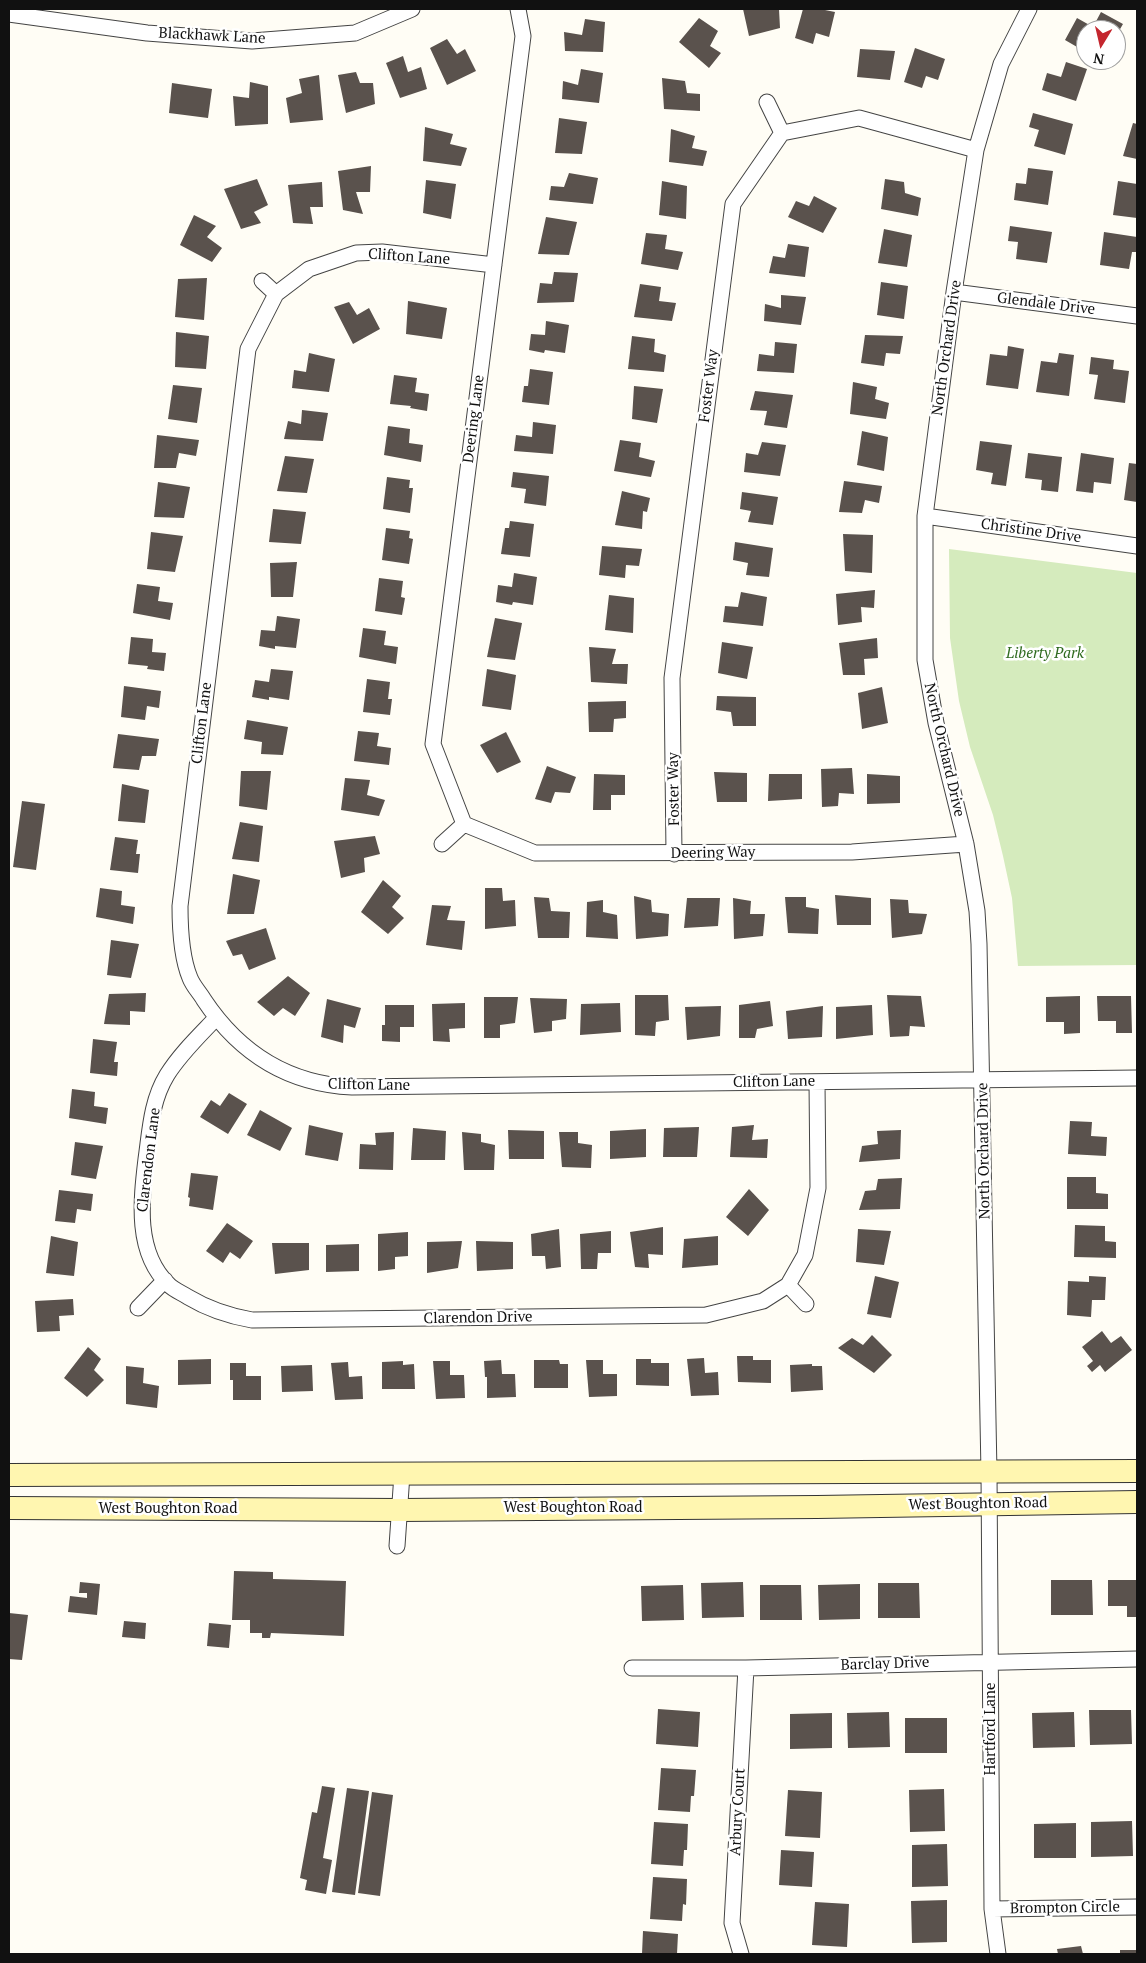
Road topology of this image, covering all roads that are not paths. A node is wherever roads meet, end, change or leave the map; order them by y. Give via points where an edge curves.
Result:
1 (412, 9) edge
2 (518, 9) edge
3 (1029, 9) edge
4 (9, 14) edge
5 (767, 102) dead end
6 (782, 133) junction
7 (976, 150) junction
8 (494, 265) junction
9 (262, 281) dead end
10 (954, 292) junction
11 (276, 294) junction
12 (1137, 316) edge
13 (925, 516) junction
14 (1137, 546) edge
15 (464, 824) junction
16 (442, 844) dead end
17 (966, 844) junction
18 (674, 854) junction
19 (216, 1018) junction
20 (1137, 1078) edge
21 (983, 1081) junction
22 (817, 1082) junction
23 (167, 1283) junction
24 (788, 1285) junction
25 (806, 1304) dead end
26 (138, 1308) dead end
27 (1137, 1471) edge
28 (990, 1472) junction
29 (402, 1474) junction
30 (9, 1475) edge
31 (1137, 1502) edge
32 (989, 1503) junction
33 (9, 1508) edge
34 (400, 1510) junction
35 (397, 1546) dead end
36 (1137, 1659) edge
37 (990, 1661) junction
38 (632, 1668) dead end
39 (746, 1668) junction
40 (1137, 1906) edge
41 (992, 1909) junction
42 (741, 1954) edge
43 (998, 1954) edge

1 - 4 street, Blackhawk Lane via 355,33 252,41 146,32
2 - 8 street, Deering Lane via 523,36
3 - 7 street, North Orchard Drive via 1001,64
5 - 6 street
6 - 7 street via 859,118
6 - 18 street, Foster Way via 733,204 672,678
7 - 10 street, North Orchard Drive
8 - 11 street, Clifton Lane via 382,252 356,253 309,269
8 - 15 street, Deering Lane via 433,744
9 - 11 street
10 - 12 street, Glendale Drive
10 - 13 street, North Orchard Drive
11 - 19 street, Clifton Lane via 248,349 180,906 180,927 190,978
13 - 14 street, Christine Drive
13 - 17 street, North Orchard Drive via 925,660 936,723
15 - 16 street
15 - 18 street, Deering Way via 536,853
17 - 18 street, Deering Way via 852,852
17 - 21 street, North Orchard Drive via 976,902
19 - 22 street, Clifton Lane via 241,1044 280,1071 331,1086
19 - 23 street, Clarendon Lane via 166,1076 151,1118 142,1218 153,1264
20 - 21 street, Clifton Lane
21 - 22 street, Clifton Lane
21 - 28 street, North Orchard Drive
22 - 24 street, Clarendon Drive via 818,1188 806,1255
23 - 24 street, Clarendon Drive via 205,1307 252,1320 706,1315 763,1301
23 - 26 street
24 - 25 street
27 - 28 main road, West Boughton Road
28 - 29 main road, West Boughton Road
28 - 32 street, North Orchard Drive
29 - 30 main road, West Boughton Road
29 - 34 street
31 - 32 main road, West Boughton Road
32 - 34 main road, West Boughton Road
32 - 37 street, Hartford Lane
33 - 34 main road, West Boughton Road
34 - 35 street
36 - 37 street, Barclay Drive
37 - 39 street, Barclay Drive
37 - 41 street, Hartford Lane
38 - 39 street, Barclay Drive
39 - 42 street, Arbury Court via 732,1923
40 - 41 street, Brompton Circle
41 - 43 street, Hartford Lane

